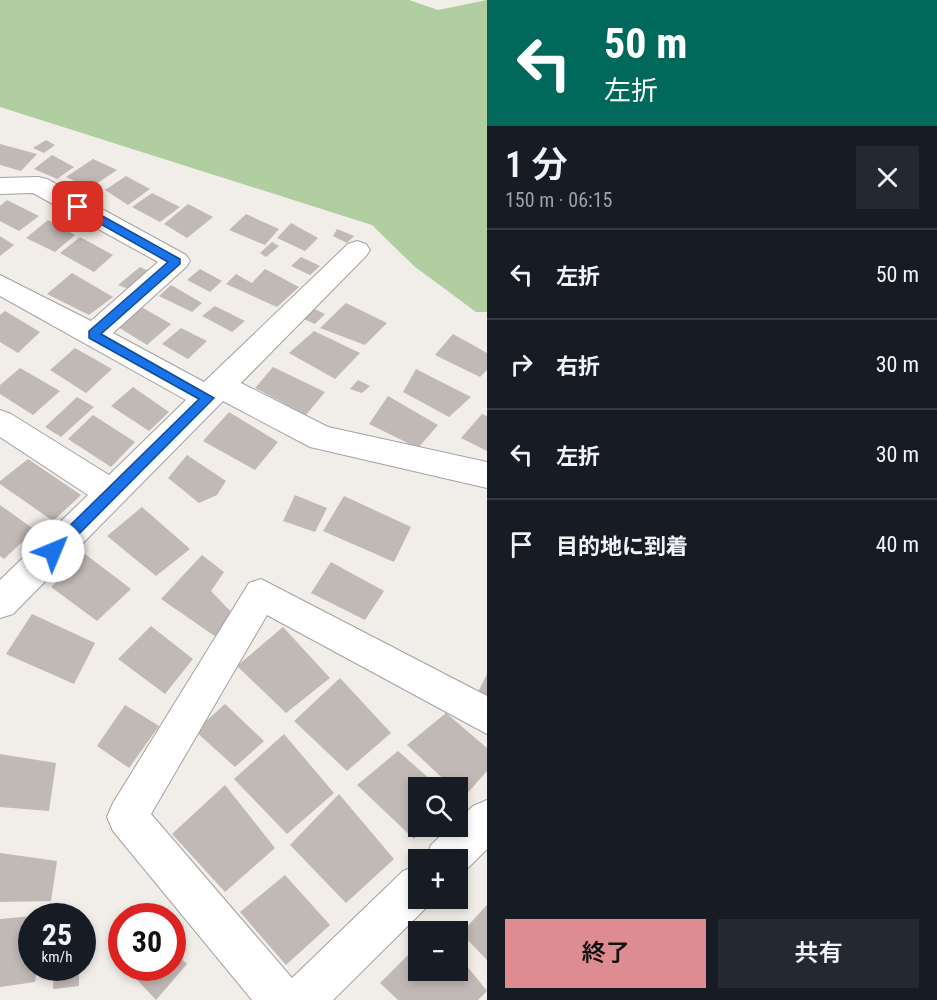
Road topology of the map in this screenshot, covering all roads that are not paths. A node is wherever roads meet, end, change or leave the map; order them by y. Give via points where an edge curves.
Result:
1 (0, 186) edge
2 (357, 250) dead end
3 (0, 284) edge
4 (93, 334) junction
5 (214, 392) junction
6 (0, 422) edge
7 (487, 475) edge
8 (112, 493) junction
9 (3, 595) edge
10 (487, 716) edge
11 (487, 820) edge
12 (457, 849) edge
13 (408, 896) edge
14 (281, 1000) edge
15 (301, 1000) edge

1 - 4 street via 38,185 176,261
2 - 5 street
3 - 4 street
4 - 5 street
5 - 7 street via 321,438
5 - 8 street
6 - 8 street
8 - 9 street
10 - 14 street via 261,594 127,817
11 - 12 street
13 - 15 street

